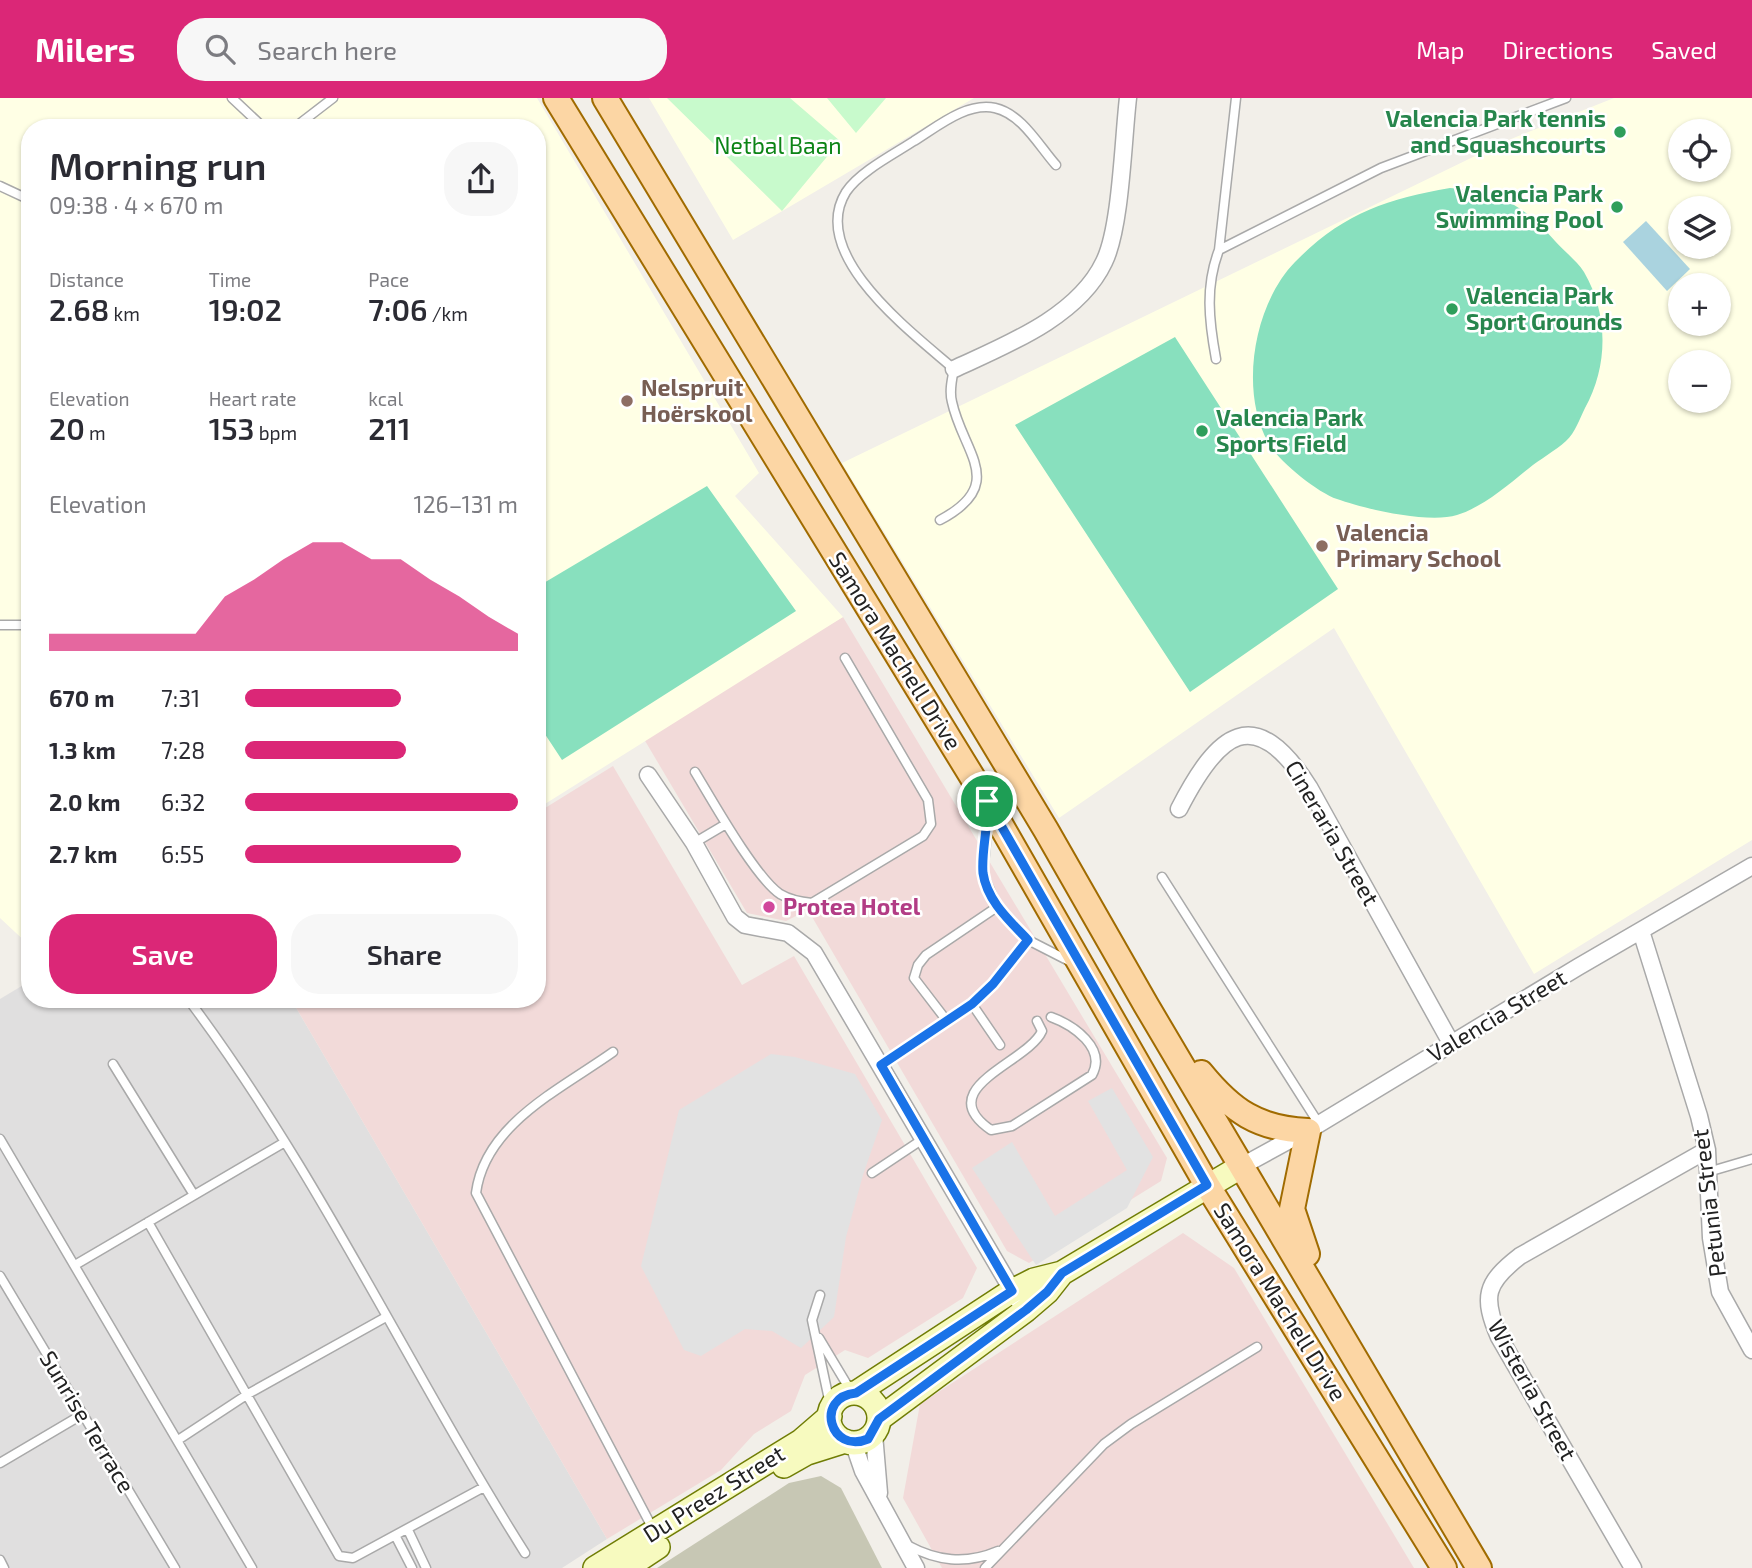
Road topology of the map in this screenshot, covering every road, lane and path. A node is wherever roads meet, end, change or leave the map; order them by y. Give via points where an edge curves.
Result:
1 (232, 98) edge
2 (333, 98) edge
3 (556, 98) edge
4 (605, 98) edge
5 (1128, 98) edge
6 (1236, 98) edge
7 (1566, 98) edge
8 (254, 119) edge
9 (306, 119) edge
10 (1056, 165) dead end
11 (0, 186) edge
12 (21, 196) edge
13 (1219, 250) junction
14 (1216, 359) dead end
15 (954, 369) junction
16 (940, 520) dead end
17 (0, 625) edge
18 (21, 625) edge
19 (845, 658) dead end
20 (695, 772) dead end
21 (648, 775) dead end
22 (987, 801) junction
23 (1180, 809) dead end
24 (726, 824) junction
25 (694, 843) junction
26 (1752, 866) edge
27 (1162, 877) dead end
28 (996, 907) junction
29 (1641, 931) junction
30 (1028, 940) junction
31 (1087, 974) junction
32 (972, 1004) junction
33 (1146, 1004) junction
34 (195, 1008) edge
35 (1051, 1017) dead end
36 (947, 1021) junction
37 (1037, 1021) dead end
38 (1451, 1044) junction
39 (1000, 1045) dead end
40 (613, 1052) dead end
41 (113, 1064) dead end
42 (881, 1065) junction
43 (1314, 1128) junction
44 (0, 1139) edge
45 (923, 1139) junction
46 (285, 1142) junction
47 (1707, 1150) junction
48 (1752, 1159) edge
49 (1242, 1166) junction
50 (1708, 1172) junction
51 (872, 1173) dead end
52 (1207, 1185) junction
53 (194, 1195) junction
54 (148, 1222) junction
55 (75, 1265) junction
56 (1062, 1273) junction
57 (0, 1276) edge
58 (1012, 1291) junction
59 (820, 1295) dead end
60 (1026, 1310) junction
61 (386, 1317) junction
62 (814, 1329) junction
63 (1257, 1347) dead end
64 (1752, 1350) edge
65 (854, 1393) junction
66 (248, 1394) junction
67 (1382, 1405) junction
68 (831, 1412) junction
69 (83, 1414) junction
70 (863, 1434) junction
71 (178, 1440) junction
72 (0, 1463) edge
73 (484, 1487) junction
74 (408, 1530) junction
75 (654, 1531) junction
76 (396, 1536) junction
77 (902, 1542) junction
78 (1001, 1550) junction
79 (525, 1553) dead end
80 (0, 1560) edge
81 (5, 1568) edge
82 (175, 1568) edge
83 (252, 1568) edge
84 (412, 1568) edge
85 (426, 1568) edge
86 (595, 1568) edge
87 (626, 1568) edge
88 (916, 1568) edge
89 (985, 1568) edge
90 (1444, 1568) edge
91 (1479, 1568) edge
92 (1633, 1568) edge

1 - 8 lane
2 - 9 lane
3 - 22 main road, Samora Machell Drive
4 - 33 main road, Samora Machell Drive
5 - 15 street via 1113,231 1105,261 1088,289 1059,313
6 - 13 lane
7 - 13 lane via 1381,168
10 - 15 lane via 1014,115 993,107 961,112 876,165 846,192 838,222 842,248 880,304
11 - 12 lane
13 - 14 lane via 1211,270 1208,316
15 - 16 lane via 952,403 978,477 963,508
17 - 18 lane
19 - 24 lane via 928,800 931,824 923,836 812,903 796,901 770,885
20 - 24 lane
21 - 25 street
22 - 28 lane via 983,874
22 - 31 main road, Samora Machell Drive
23 - 38 street, Cineraria Street via 1207,761 1232,740 1245,733 1283,750 1310,787
24 - 25 lane
25 - 42 street via 735,917 745,925 788,933 814,953
26 - 29 street, Valencia Street
27 - 43 lane
28 - 30 lane
28 - 36 lane via 918,965 914,978
29 - 38 street, Valencia Street
29 - 47 street, Petunia Street
30 - 31 lane
30 - 32 lane
31 - 52 main road, Samora Machell Drive
32 - 36 lane
32 - 39 lane
33 - 43 main road via 1229,1105 1286,1130
33 - 49 main road, Samora Machell Drive
34 - 46 lane
35 - 37 lane via 1068,1023 1085,1038 1096,1068 1012,1126 991,1130 979,1122 973,1109 974,1092 981,1080 1038,1041 1042,1031
36 - 42 lane
38 - 43 street, Valencia Street
40 - 75 lane via 498,1139 485,1157 476,1193
41 - 53 lane
42 - 45 street
43 - 49 street, Valencia Street
43 - 67 main road via 1292,1209 1299,1239
44 - 55 lane
45 - 51 lane
45 - 58 street
46 - 53 lane
46 - 61 lane
47 - 50 street, Petunia Street
47 - 92 street, Wisteria Street via 1520,1256 1500,1272 1488,1298 1499,1337
48 - 50 lane
49 - 52 street, Du Preez Street
49 - 67 main road, Samora Machell Drive
50 - 64 street, Petunia Street via 1711,1238 1720,1292
52 - 56 street, Du Preez Street
52 - 90 main road, Samora Machell Drive
53 - 54 lane
54 - 55 lane
54 - 66 lane
55 - 71 lane
56 - 58 street, Du Preez Street
56 - 60 street, Du Preez Street
57 - 69 lane, Sunrise Terrace
58 - 60 street
58 - 65 street, Du Preez Street
59 - 62 lane
60 - 70 street, Du Preez Street
61 - 66 lane
61 - 73 lane
62 - 65 lane
62 - 68 lane
63 - 78 lane via 1104,1444
65 - 68 street via 839,1398
65 - 70 street via 875,1405
66 - 71 lane
66 - 76 lane via 339,1556 352,1558
67 - 91 main road, Samora Machell Drive
68 - 70 street via 834,1431
68 - 75 street, Du Preez Street via 801,1441
69 - 72 lane
69 - 82 lane, Sunrise Terrace
70 - 77 street via 880,1503
70 - 87 street, Du Preez Street via 807,1453
71 - 83 lane
73 - 74 lane
73 - 79 lane
74 - 76 lane
74 - 85 lane
75 - 86 street, Du Preez Street
76 - 84 lane
77 - 78 lane via 924,1554 955,1561
77 - 88 street
78 - 89 lane
80 - 81 lane

